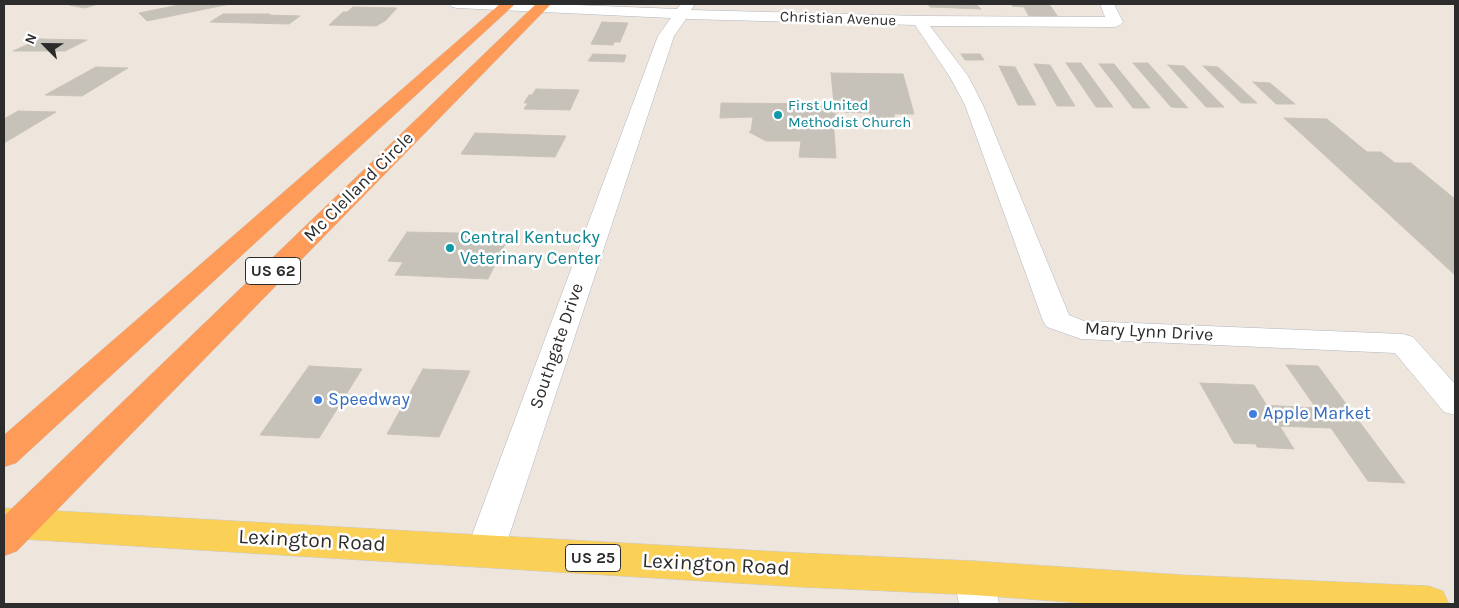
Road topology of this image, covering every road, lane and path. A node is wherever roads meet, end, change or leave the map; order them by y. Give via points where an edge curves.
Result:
1 (457, 4) edge
2 (1107, 4) edge
3 (507, 5) edge
4 (542, 6) edge
5 (685, 9) edge
6 (920, 21) junction
7 (1455, 404) edge
8 (4, 454) edge
9 (9, 529) edge
10 (485, 551) junction
11 (977, 591) edge
12 (1428, 604) edge

1 - 3 street, Christian Avenue
2 - 6 street, Christian Avenue via 1115,22
3 - 4 street, Christian Avenue
3 - 8 highway, Mc Clelland Circle / US 62
4 - 5 street, Christian Avenue
4 - 9 highway, Mc Clelland Circle / US 62
5 - 6 street, Christian Avenue
5 - 10 street, Southgate Drive via 666,36
6 - 7 street, Mary Lynn Drive via 959,76 974,105 1057,321 1081,330 1403,344
9 - 10 main road, Lexington Road / US 25
10 - 11 main road, Lexington Road / US 25 via 859,574
11 - 12 main road, Lexington Road / US 25 via 1183,593

